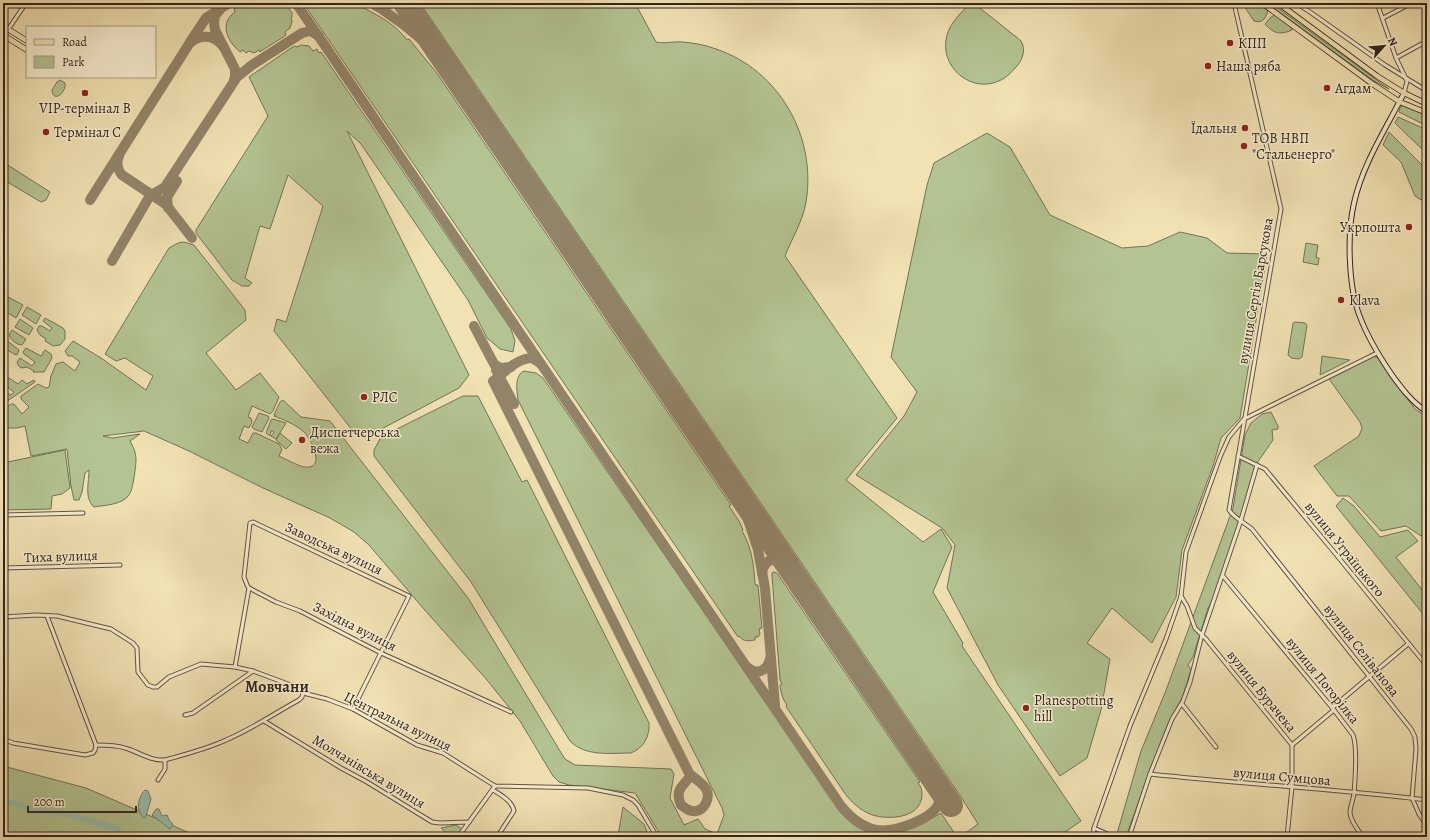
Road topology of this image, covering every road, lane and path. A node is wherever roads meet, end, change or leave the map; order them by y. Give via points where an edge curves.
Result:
1 (26, 3) edge
2 (1234, 3) edge
3 (1262, 3) edge
4 (1278, 3) edge
5 (1289, 3) edge
6 (1377, 3) edge
7 (1412, 3) edge
8 (1383, 18) junction
9 (3, 26) edge
10 (8, 29) junction
11 (3, 36) edge
12 (26, 40) edge
13 (1427, 41) edge
14 (26, 49) edge
15 (1396, 58) junction
16 (1406, 78) junction
17 (1427, 91) edge
18 (1404, 93) junction
19 (1400, 102) junction
20 (1427, 104) edge
21 (1427, 113) edge
22 (1377, 353) junction
23 (1427, 412) edge
24 (1244, 419) junction
25 (1238, 456) junction
26 (1257, 465) junction
27 (1229, 510) joint
28 (83, 513) dead end
29 (3, 515) edge
30 (1241, 520) junction
31 (120, 565) dead end
32 (3, 568) edge
33 (1223, 576) junction
34 (249, 588) junction
35 (1181, 596) junction
36 (48, 616) junction
37 (3, 617) edge
38 (1202, 635) junction
39 (1408, 644) junction
40 (381, 652) junction
41 (1427, 666) edge
42 (235, 667) junction
43 (252, 671) junction
44 (1369, 675) junction
45 (303, 693) junction
46 (1182, 704) junction
47 (353, 709) junction
48 (1333, 709) junction
49 (511, 712) dead end
50 (185, 715) dead end
51 (264, 721) junction
52 (3, 739) edge
53 (96, 745) junction
54 (1292, 745) junction
55 (1216, 747) dead end
56 (165, 760) junction
57 (1150, 774) junction
58 (158, 780) dead end
59 (495, 786) junction
60 (1292, 787) junction
61 (493, 790) junction
62 (1354, 793) junction
63 (1412, 798) junction
64 (1427, 800) edge
65 (469, 822) junction
66 (1427, 826) edge
67 (1094, 828) junction
68 (458, 837) edge
69 (497, 837) edge
70 (657, 837) edge
71 (1092, 837) edge
72 (1124, 837) edge
73 (1129, 837) edge
74 (1287, 837) edge
75 (1363, 837) edge

1 - 10 street
2 - 24 street, вулиця Сергія Барсукова via 1281,209
3 - 19 main road
4 - 18 main road
5 - 16 street via 1310,12
6 - 8 street
7 - 8 street
8 - 15 street
9 - 10 main road
10 - 11 street
10 - 12 main road
11 - 14 main road
13 - 15 street
15 - 16 street
16 - 17 street
16 - 18 street
18 - 19 street
18 - 20 main road
19 - 21 main road
19 - 22 street via 1365,168 1350,222 1351,273 1356,305
22 - 23 street via 1401,388
22 - 24 street
24 - 25 street, вулиця Сергія Барсукова
24 - 35 street via 1229,437 1220,457 1186,552
25 - 26 street, вулиця Уграїцького
25 - 27 street, вулиця Сергія Барсукова
26 - 30 street
26 - 39 street, вулиця Уграїцького via 1265,469 1311,523
27 - 30 street, вулиця Селіванова
28 - 29 street
30 - 33 street
30 - 44 street, вулиця Селіванова via 1252,529
31 - 32 street, Тиха вулиця
33 - 38 street
33 - 48 street, вулиця Погорілка
34 - 40 street, Західна вулиця
34 - 40 street, Заводська вулиця via 244,577 250,523 253,522 409,596
34 - 42 street
35 - 38 street, вулиця Бурачека via 1195,628
35 - 67 street via 1130,726
36 - 37 street
36 - 42 street, Центральна вулиця via 102,626 128,639 137,648 138,672 153,687 157,687 169,677 201,664
36 - 53 street
38 - 46 street
38 - 54 street, вулиця Бурачека
39 - 41 street, вулиця Уграїцького
39 - 44 street
40 - 47 street
40 - 49 street, Західна вулиця
42 - 43 street, Центральна вулиця
43 - 45 street, Центральна вулиця via 296,687
43 - 50 street via 193,713
44 - 48 street
44 - 63 street, вулиця Селіванова via 1415,737
45 - 47 street, Центральна вулиця
45 - 51 street via 299,700
46 - 55 street
46 - 57 street via 1172,719
47 - 59 street, Центральна вулиця via 417,745 443,753
48 - 54 street
48 - 62 street, вулиця Погорілка via 1355,740
51 - 56 street via 219,743
51 - 65 street, Молчанівська вулиця via 432,822
52 - 53 street via 85,755 93,753
53 - 56 street via 115,745 143,756
54 - 60 street, вулиця Бурачека
56 - 58 street via 165,769
57 - 60 street, вулиця Сумцова
57 - 73 street
59 - 61 street
59 - 70 street via 563,787 623,795 638,805
60 - 62 street, вулиця Сумцова
60 - 74 street, вулиця Бурачека
61 - 65 street
61 - 69 street via 509,802 514,811
62 - 63 street, вулиця Сумцова
62 - 75 street, вулиця Погорілка via 1350,813
63 - 64 street, вулиця Сумцова
63 - 66 street, вулиця Селіванова
65 - 68 street
67 - 71 street
67 - 72 street via 1112,836

